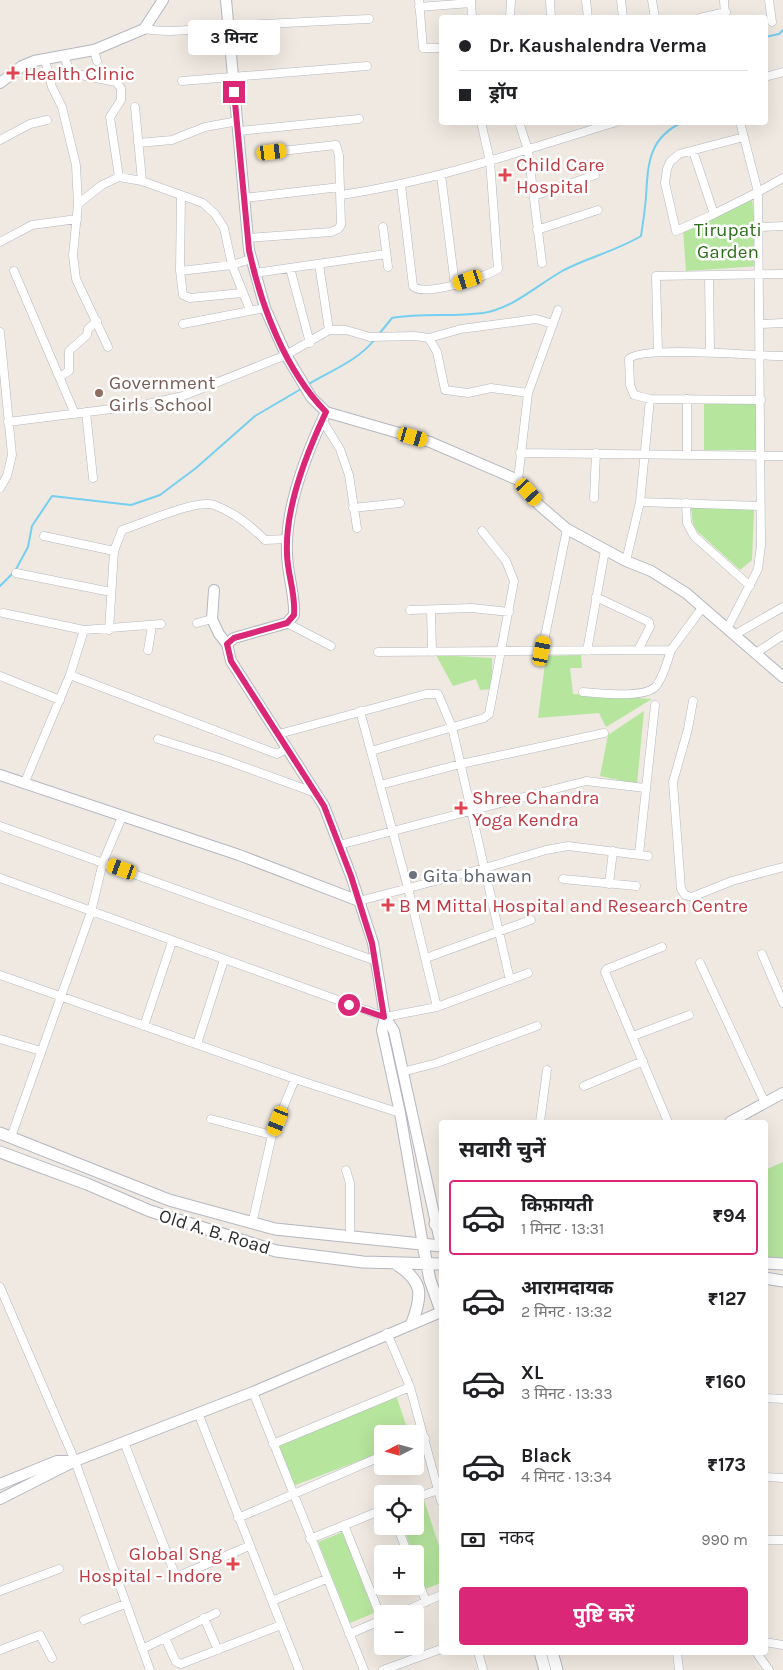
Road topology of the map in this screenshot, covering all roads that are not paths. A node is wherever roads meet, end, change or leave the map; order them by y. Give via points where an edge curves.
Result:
1 (226, 0) edge
2 (511, 0) edge
3 (550, 0) edge
4 (586, 0) edge
5 (621, 0) edge
6 (652, 0) edge
7 (724, 0) edge
8 (769, 0) edge
9 (161, 1) edge
10 (471, 1) edge
11 (419, 3) edge
12 (472, 15) edge
13 (510, 15) edge
14 (551, 15) edge
15 (588, 15) edge
16 (623, 15) edge
17 (654, 15) edge
18 (725, 15) edge
19 (369, 19) dead end
20 (772, 22) dead end
21 (228, 26) junction
22 (144, 28) junction
23 (439, 48) edge
24 (94, 50) junction
25 (64, 57) junction
26 (45, 60) junction
27 (97, 61) dead end
28 (367, 66) dead end
29 (782, 75) edge
30 (233, 77) junction
31 (768, 77) edge
32 (182, 81) dead end
33 (0, 83) edge
34 (135, 107) dead end
35 (359, 119) dead end
36 (47, 120) dead end
37 (482, 125) edge
38 (520, 125) edge
39 (599, 125) edge
40 (741, 125) edge
41 (239, 126) junction
42 (744, 137) junction
43 (0, 140) edge
44 (138, 143) junction
45 (528, 150) junction
46 (693, 151) junction
47 (272, 152) dead end
48 (490, 161) junction
49 (441, 175) junction
50 (595, 175) dead end
51 (119, 177) junction
52 (783, 178) edge
53 (142, 181) junction
54 (401, 186) junction
55 (340, 191) junction
56 (758, 192) junction
57 (181, 195) junction
58 (534, 196) junction
59 (244, 198) junction
60 (78, 204) junction
61 (598, 210) dead end
62 (714, 214) junction
63 (78, 219) junction
64 (783, 226) edge
65 (383, 227) dead end
66 (760, 227) junction
67 (537, 230) junction
68 (248, 238) junction
69 (0, 242) edge
70 (386, 254) junction
71 (251, 259) junction
72 (542, 263) dead end
73 (319, 264) junction
74 (232, 265) junction
75 (388, 267) dead end
76 (290, 268) junction
77 (14, 271) dead end
78 (180, 271) junction
79 (255, 273) junction
80 (783, 274) edge
81 (710, 275) junction
82 (761, 275) junction
83 (455, 285) junction
84 (242, 292) junction
85 (265, 308) junction
86 (250, 310) junction
87 (558, 310) dead end
88 (97, 321) junction
89 (783, 323) edge
90 (183, 324) dead end
91 (552, 324) junction
92 (760, 324) junction
93 (329, 330) junction
94 (0, 332) edge
95 (429, 338) junction
96 (310, 343) junction
97 (108, 346) dead end
98 (658, 352) junction
99 (710, 352) junction
100 (286, 355) junction
101 (759, 356) junction
102 (783, 356) edge
103 (1, 366) edge
104 (61, 376) junction
105 (528, 392) junction
106 (650, 399) junction
107 (688, 399) junction
108 (761, 400) junction
109 (86, 412) junction
110 (75, 414) junction
111 (324, 416) junction
112 (8, 422) junction
113 (520, 453) junction
114 (596, 453) junction
115 (643, 454) junction
116 (687, 454) junction
117 (760, 456) junction
118 (783, 456) edge
119 (4, 470) edge
120 (93, 478) dead end
121 (518, 480) junction
122 (0, 488) edge
123 (594, 498) dead end
124 (640, 502) junction
125 (400, 503) dead end
126 (686, 503) junction
127 (760, 506) junction
128 (353, 508) junction
129 (357, 528) dead end
130 (567, 529) junction
131 (482, 531) dead end
132 (44, 536) dead end
133 (287, 540) junction
134 (114, 550) junction
135 (605, 550) junction
136 (626, 561) junction
137 (16, 574) dead end
138 (750, 586) junction
139 (214, 590) dead end
140 (111, 592) junction
141 (596, 597) junction
142 (783, 606) edge
143 (702, 608) junction
144 (410, 610) dead end
145 (431, 610) junction
146 (509, 612) junction
147 (3, 613) dead end
148 (212, 619) junction
149 (197, 623) dead end
150 (287, 623) junction
151 (161, 624) dead end
152 (152, 626) junction
153 (84, 630) junction
154 (109, 630) junction
155 (732, 631) junction
156 (783, 636) edge
157 (227, 644) junction
158 (331, 646) dead end
159 (148, 650) dead end
160 (638, 650) junction
161 (671, 650) junction
162 (502, 651) junction
163 (542, 651) junction
164 (587, 651) junction
165 (378, 652) dead end
166 (432, 652) junction
167 (756, 653) junction
168 (0, 676) edge
169 (70, 676) junction
170 (783, 677) edge
171 (583, 692) dead end
172 (60, 700) junction
173 (693, 701) dead end
174 (655, 705) dead end
175 (360, 711) junction
176 (452, 727) junction
177 (604, 733) dead end
178 (279, 734) junction
179 (158, 739) dead end
180 (288, 748) junction
181 (371, 751) junction
182 (461, 764) junction
183 (0, 775) edge
184 (24, 784) junction
185 (380, 785) junction
186 (645, 788) junction
187 (316, 793) junction
188 (471, 809) junction
189 (122, 817) junction
190 (0, 826) edge
191 (392, 829) junction
192 (339, 845) junction
193 (613, 850) junction
194 (639, 854) junction
195 (648, 856) dead end
196 (103, 862) junction
197 (783, 867) edge
198 (485, 868) junction
199 (0, 878) edge
200 (563, 880) dead end
201 (609, 884) junction
202 (636, 886) dead end
203 (408, 888) junction
204 (359, 901) junction
205 (91, 912) junction
206 (530, 920) dead end
207 (499, 932) junction
208 (172, 942) junction
209 (662, 947) dead end
210 (762, 954) dead end
211 (426, 958) junction
212 (224, 960) junction
213 (376, 962) junction
214 (700, 963) dead end
215 (528, 973) dead end
216 (0, 975) edge
217 (510, 980) junction
218 (61, 997) junction
219 (783, 1002) edge
220 (437, 1008) junction
221 (690, 1015) dead end
222 (384, 1017) junction
223 (144, 1026) junction
224 (537, 1026) dead end
225 (633, 1036) junction
226 (0, 1038) edge
227 (197, 1044) junction
228 (41, 1051) junction
229 (643, 1061) junction
230 (548, 1070) dead end
231 (402, 1072) junction
232 (295, 1079) junction
233 (584, 1086) dead end
234 (783, 1093) edge
235 (765, 1103) junction
236 (400, 1113) junction
237 (211, 1119) dead end
238 (540, 1120) edge
239 (667, 1120) edge
240 (734, 1120) edge
241 (6, 1135) edge
242 (272, 1135) junction
243 (0, 1152) edge
244 (346, 1170) dead end
245 (252, 1224) junction
246 (438, 1226) edge
247 (350, 1237) junction
248 (423, 1245) junction
249 (439, 1247) edge
250 (394, 1263) junction
251 (426, 1263) junction
252 (768, 1263) edge
253 (439, 1264) edge
254 (783, 1264) edge
255 (768, 1278) edge
256 (783, 1281) edge
257 (0, 1287) edge
258 (439, 1305) edge
259 (439, 1312) edge
260 (412, 1323) junction
261 (387, 1333) junction
262 (410, 1387) junction
263 (253, 1392) junction
264 (768, 1398) edge
265 (783, 1399) edge
266 (198, 1413) junction
267 (425, 1438) joint
268 (124, 1442) junction
269 (273, 1444) junction
270 (374, 1459) edge
271 (75, 1461) junction
272 (768, 1477) edge
273 (783, 1478) edge
274 (0, 1484) edge
275 (439, 1487) edge
276 (439, 1490) edge
277 (292, 1495) junction
278 (424, 1495) edge
279 (0, 1499) edge
280 (374, 1513) edge
281 (238, 1518) junction
282 (344, 1524) junction
283 (310, 1539) junction
284 (768, 1540) edge
285 (783, 1540) edge
286 (249, 1546) junction
287 (58, 1569) dead end
288 (326, 1579) junction
289 (0, 1591) edge
290 (423, 1595) edge
291 (439, 1596) edge
292 (272, 1601) junction
293 (426, 1602) junction
294 (126, 1604) junction
295 (376, 1605) edge
296 (419, 1605) edge
297 (216, 1613) dead end
298 (204, 1618) junction
299 (84, 1620) dead end
300 (374, 1623) edge
301 (281, 1625) junction
302 (349, 1634) junction
303 (164, 1638) junction
304 (768, 1642) edge
305 (783, 1644) edge
306 (142, 1649) junction
307 (0, 1650) edge
308 (218, 1650) junction
309 (439, 1650) edge
310 (479, 1655) edge
311 (541, 1655) edge
312 (553, 1655) edge
313 (677, 1655) edge
314 (758, 1655) edge
315 (52, 1658) dead end
316 (150, 1670) edge
317 (299, 1670) edge
318 (364, 1670) edge
319 (383, 1670) edge
320 (483, 1670) edge
321 (545, 1670) edge
322 (556, 1670) edge
323 (679, 1670) edge
324 (769, 1670) edge

1 - 21 street
2 - 13 street
3 - 14 street
4 - 15 street
5 - 16 street
6 - 17 street
7 - 18 street
8 - 20 street
9 - 22 street
10 - 11 street
10 - 12 street
11 - 23 street via 423,48
19 - 21 street
21 - 22 street via 184,32
21 - 30 street
22 - 24 street
24 - 25 street
24 - 27 street
25 - 26 street
25 - 51 street via 71,73 116,82 121,88 121,100 110,117
26 - 33 street via 22,66
26 - 60 street via 52,87 62,107 76,165
28 - 30 street
29 - 31 street
30 - 32 street
30 - 41 street
34 - 44 street
35 - 41 street
36 - 43 street via 30,124
37 - 48 street
38 - 45 street
39 - 45 street
40 - 42 street
41 - 44 street via 205,127 172,140
41 - 59 street
42 - 46 street
42 - 56 street
44 - 53 street
45 - 48 street
45 - 58 street
46 - 62 street
46 - 62 street via 679,154 667,169 665,183 674,229 679,231
47 - 55 street via 336,145
48 - 49 street
48 - 83 street via 500,266 493,272
49 - 54 street
49 - 83 street
50 - 58 street
51 - 53 street
51 - 60 street via 102,185
52 - 56 street
53 - 57 street
54 - 55 street
54 - 83 street via 413,286 422,291
55 - 59 street
55 - 68 street via 341,225 338,229
56 - 62 street
56 - 66 street
57 - 74 street via 203,203 215,214 227,237
57 - 78 street
58 - 67 street
59 - 68 street
60 - 63 street
61 - 67 street
63 - 69 street via 32,225
63 - 88 street via 73,255 76,278
64 - 66 street
65 - 70 street
66 - 82 street
67 - 72 street
68 - 71 street
70 - 73 street
70 - 75 street
71 - 74 street
71 - 79 street
73 - 76 street
73 - 93 street
74 - 78 street
74 - 84 street
76 - 79 street
76 - 96 street
77 - 104 street
78 - 84 street via 183,295
79 - 85 street
80 - 82 street
81 - 82 street
81 - 98 street via 656,276
81 - 99 street
82 - 92 street
84 - 86 street
85 - 86 street
85 - 100 street
86 - 90 street
87 - 91 street
88 - 97 street
88 - 104 street via 69,351 69,372
89 - 92 street
91 - 95 street via 536,319 461,329
91 - 105 street
92 - 101 street
93 - 95 street via 346,330 370,337
93 - 96 street
94 - 103 street
95 - 105 street via 437,352 445,390 468,392 491,388
96 - 100 street
98 - 99 street
98 - 106 street via 628,359 634,395
99 - 101 street
100 - 109 street via 183,396 143,406
100 - 111 street
101 - 102 street
101 - 108 street
103 - 112 street
104 - 110 street
105 - 113 street
106 - 107 street
106 - 115 street
107 - 108 street
107 - 116 street
108 - 117 street
109 - 110 street
109 - 120 street
110 - 112 street
111 - 121 street via 430,442
111 - 128 street via 345,464
111 - 133 street via 294,500
112 - 119 street via 12,456
113 - 114 street
113 - 121 street
114 - 115 street
114 - 123 street
115 - 116 street
115 - 124 street
116 - 117 street
117 - 118 street
117 - 127 street
119 - 122 street
121 - 130 street
124 - 126 street
124 - 136 street
125 - 128 street
126 - 127 street
126 - 138 street via 688,522 694,536
127 - 138 street via 758,569
128 - 129 street
130 - 135 street
130 - 163 street
131 - 146 street via 512,572 514,581
132 - 134 street
133 - 134 street via 265,540 250,525 213,504 176,510 122,530
133 - 150 street via 294,608 292,619
134 - 140 street
135 - 136 street
135 - 141 street
136 - 143 street via 651,571 686,593
137 - 140 street
138 - 155 street
139 - 148 street
140 - 154 street
141 - 160 street via 649,622 650,627
141 - 164 street
142 - 155 street
143 - 155 street
143 - 161 street
144 - 145 street
145 - 146 street via 472,608
145 - 166 street
146 - 162 street
147 - 153 street
148 - 149 street
148 - 157 street
150 - 157 street via 234,638
150 - 158 street
151 - 152 street
152 - 154 street
152 - 159 street
153 - 154 street
153 - 169 street
155 - 167 street
156 - 167 street
157 - 178 street via 231,661
160 - 161 street
160 - 164 street
161 - 171 street via 662,678 643,694
162 - 163 street
162 - 166 street
162 - 176 street via 489,714
163 - 164 street
165 - 166 street
167 - 170 street
168 - 172 street
169 - 172 street
169 - 180 street via 278,754
172 - 184 street
173 - 197 street via 673,782 681,889 692,897 732,881
174 - 186 street
175 - 176 street via 433,692 444,702
175 - 178 street
175 - 181 street
176 - 181 street
176 - 182 street
177 - 182 street
178 - 180 street
179 - 187 street
180 - 187 street
181 - 185 street
182 - 185 street
182 - 188 street
183 - 184 street
184 - 189 street
185 - 191 street
186 - 188 street via 586,780
186 - 194 street
187 - 192 street
188 - 191 street
188 - 198 street
189 - 196 street
189 - 204 street via 239,855
190 - 196 street
191 - 192 street
191 - 203 street
192 - 204 street
193 - 194 street
193 - 198 street via 568,846
193 - 201 street
194 - 195 street
196 - 205 street
196 - 213 street
198 - 203 street
198 - 207 street
199 - 205 street
200 - 201 street
201 - 202 street
203 - 204 street
203 - 211 street
204 - 213 street
205 - 208 street
205 - 218 street
206 - 207 street
207 - 211 street
207 - 217 street
208 - 212 street
208 - 223 street
209 - 225 street via 605,971
210 - 219 street
211 - 220 street
212 - 222 street
212 - 227 street
213 - 222 street
214 - 235 street
215 - 217 street
216 - 218 street
217 - 220 street
218 - 223 street
218 - 228 street
220 - 222 street
221 - 225 street
222 - 231 street via 394,1031
222 - 236 street via 382,1030
223 - 227 street
224 - 231 street via 437,1063
225 - 229 street
226 - 228 street
227 - 232 street
228 - 241 street
229 - 233 street
229 - 239 street
230 - 238 street
231 - 246 street
232 - 236 street
232 - 242 street
234 - 235 street
235 - 240 street
236 - 248 street
237 - 242 street
241 - 245 main road, Old A. B. Road via 168,1200
242 - 245 street
243 - 250 main road, Old A. B. Road via 150,1211 276,1251
244 - 247 street via 350,1183
245 - 247 main road, Old A. B. Road via 275,1230
247 - 248 main road, Old A. B. Road
248 - 249 main road, Old A. B. Road
248 - 251 main road
250 - 251 main road, Old A. B. Road
250 - 260 main road via 410,1272 416,1281 419,1300
251 - 253 main road, Old A. B. Road
251 - 258 main road
252 - 254 main road
255 - 256 main road
257 - 271 street
259 - 260 street
260 - 261 street
261 - 262 street
261 - 263 street
262 - 267 street
262 - 269 street
263 - 266 street
263 - 269 street
264 - 265 street
266 - 268 street
266 - 281 street
267 - 275 street
268 - 271 street
268 - 286 street via 176,1577
269 - 277 street
270 - 277 street
271 - 274 street via 57,1461
271 - 279 street
271 - 294 street
272 - 273 street
276 - 278 street
277 - 281 street
277 - 283 street
280 - 282 street
281 - 286 street
282 - 283 street
282 - 295 street
283 - 288 street
284 - 285 street
286 - 292 street
287 - 289 street
288 - 292 street
288 - 302 street
290 - 293 street
291 - 293 street
292 - 301 street
293 - 296 street
294 - 299 street
294 - 306 street
297 - 298 street
298 - 303 street
298 - 308 street
300 - 302 street
301 - 308 street
301 - 317 street
302 - 318 street
303 - 306 street
303 - 308 street via 178,1664
304 - 305 street
306 - 316 street
307 - 315 street via 40,1635
309 - 319 street
310 - 320 street
311 - 321 main road
312 - 322 main road
313 - 323 street
314 - 324 street

